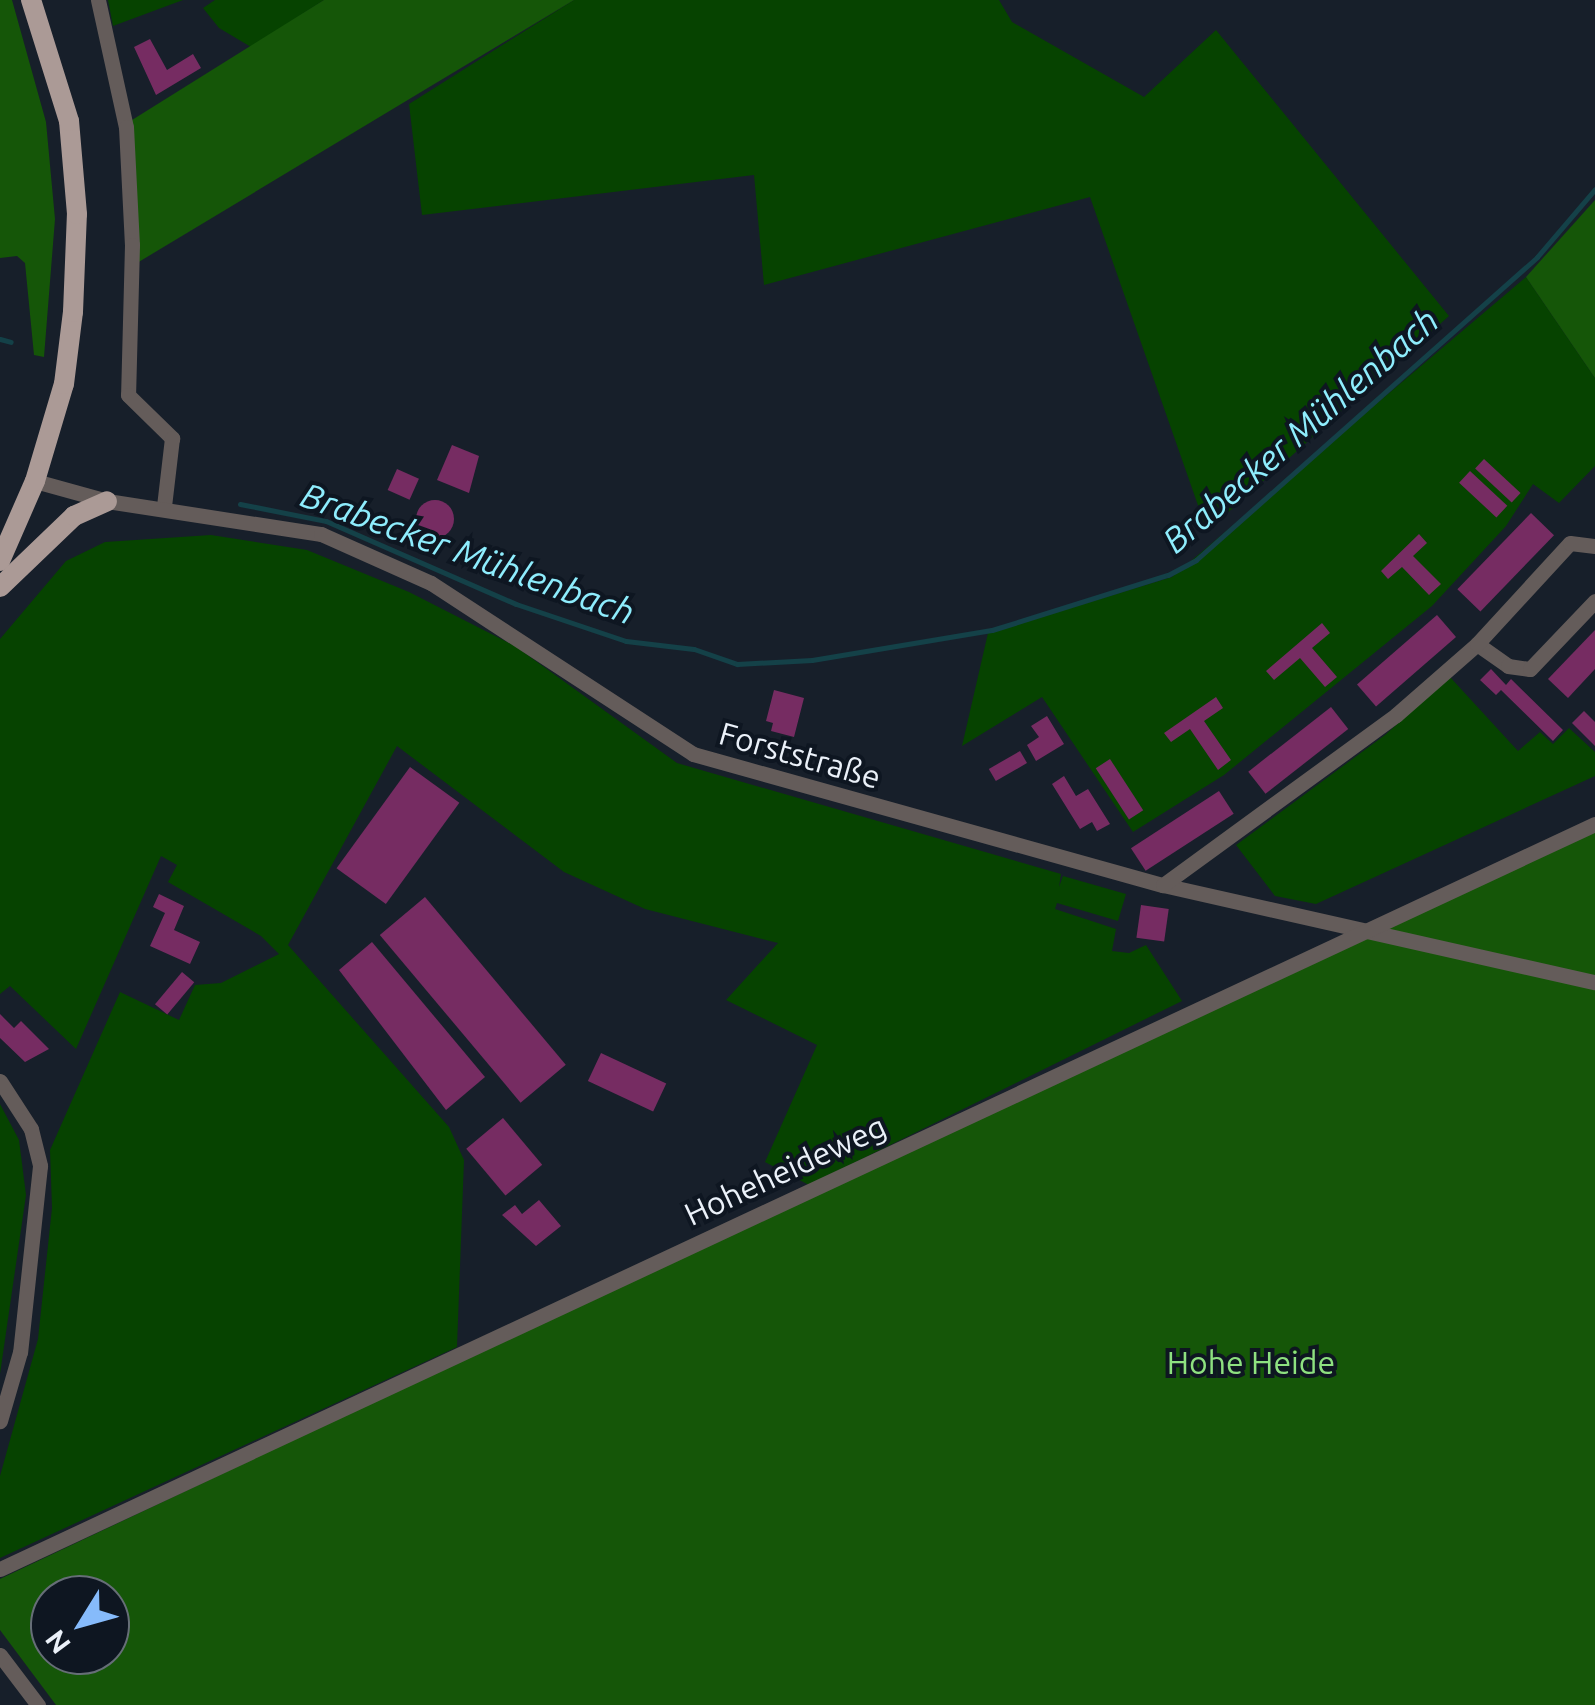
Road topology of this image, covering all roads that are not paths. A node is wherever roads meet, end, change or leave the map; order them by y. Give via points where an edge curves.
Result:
1 (31, 0) edge
2 (98, 0) edge
3 (36, 481) junction
4 (106, 501) junction
5 (164, 506) junction
6 (1595, 546) edge
7 (0, 562) edge
8 (0, 587) edge
9 (1595, 601) edge
10 (1477, 644) junction
11 (1595, 824) edge
12 (1162, 885) junction
13 (1366, 927) junction
14 (1595, 982) edge
15 (0, 1081) edge
16 (0, 1421) edge
17 (0, 1569) edge
18 (0, 1655) edge
19 (38, 1705) edge

1 - 3 main road via 69,121 77,214 64,384
2 - 5 street via 126,128 132,245 128,396 172,438
3 - 4 street, Forststraße
3 - 7 main road
4 - 5 street, Forststraße
4 - 8 main road via 74,516
5 - 12 street, Forststraße via 321,534 431,582 693,754
6 - 10 street via 1570,544
9 - 10 street via 1530,669 1508,666
10 - 12 street via 1311,783
11 - 13 street, Hoheheideweg
12 - 13 street, Forststraße
13 - 14 street, Forststraße
13 - 17 street, Hoheheideweg
15 - 16 street via 31,1129 40,1166 20,1352
18 - 19 street

